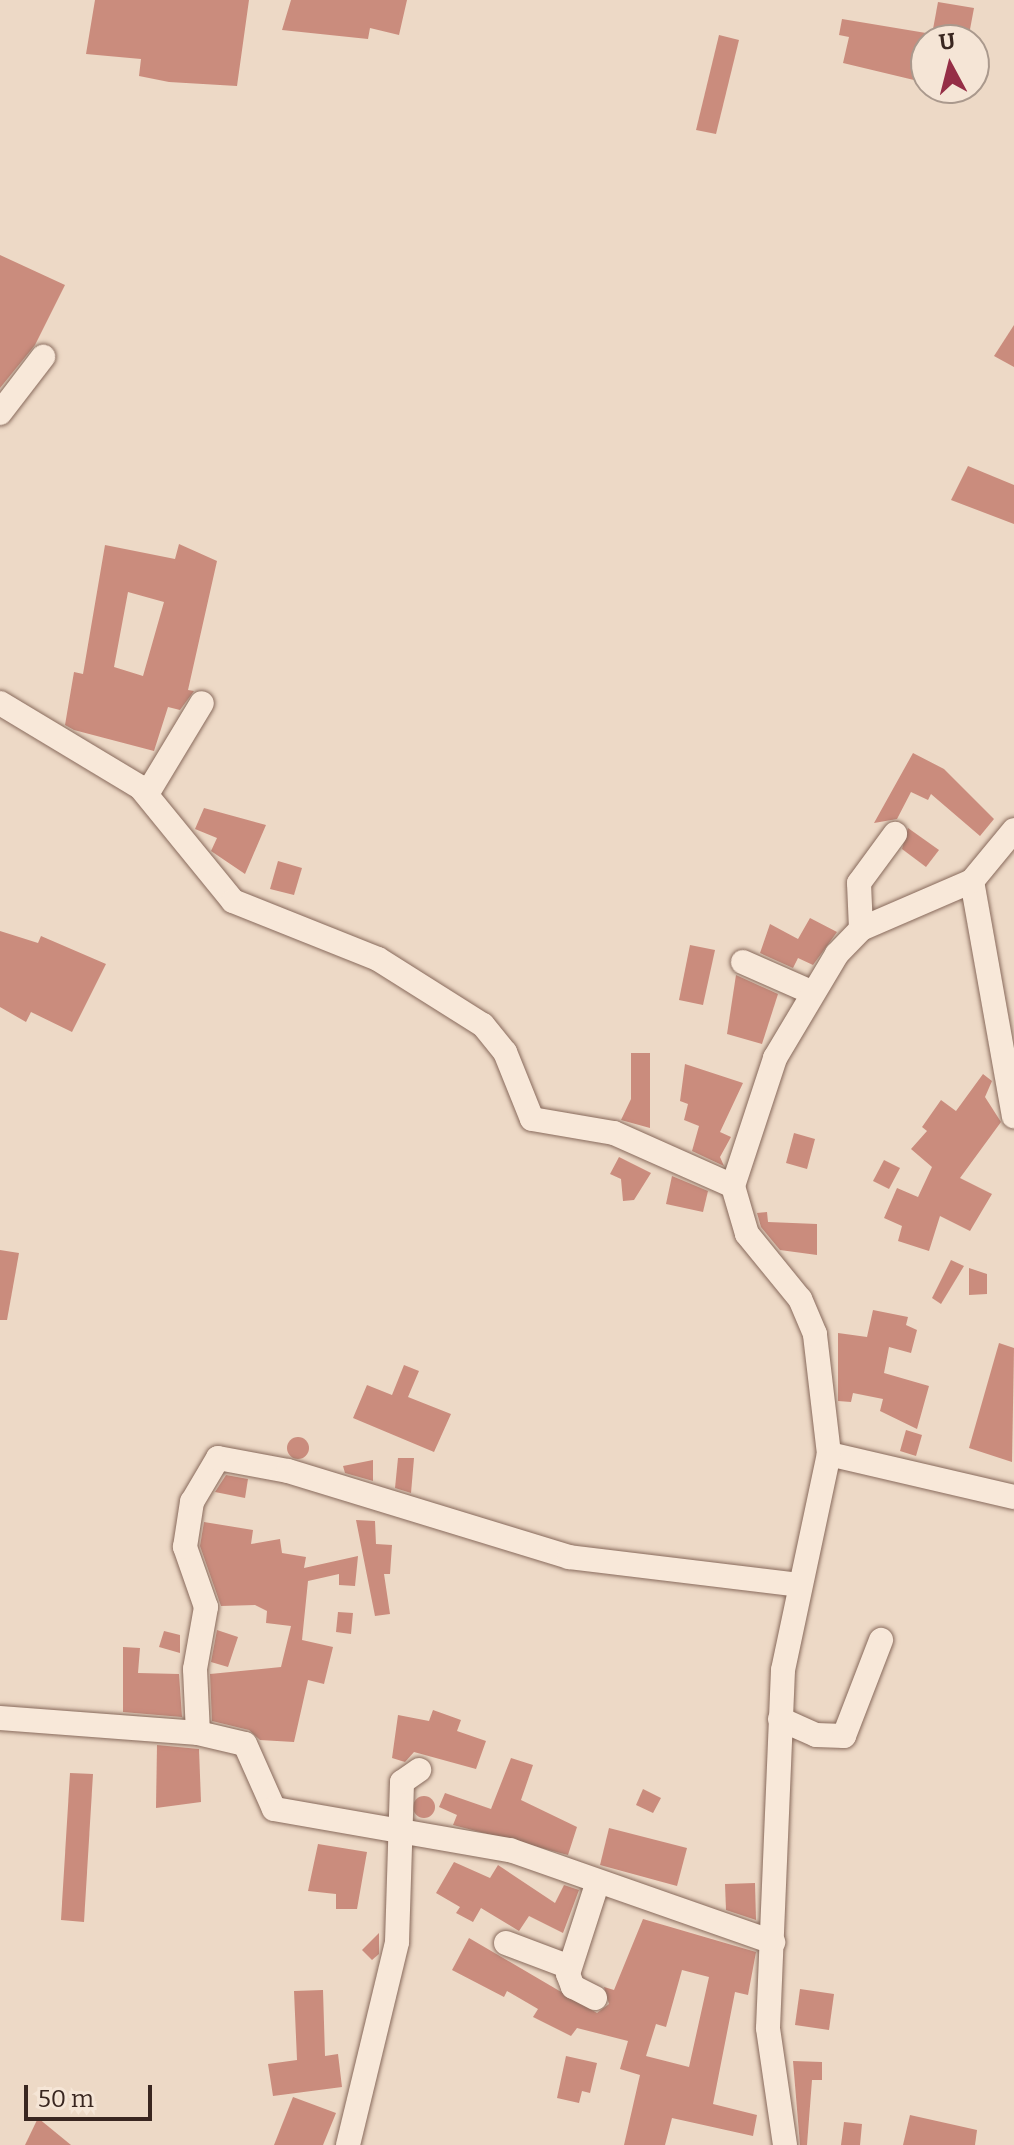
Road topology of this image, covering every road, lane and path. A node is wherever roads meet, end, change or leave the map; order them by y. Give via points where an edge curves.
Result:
1 (43, 357) dead end
2 (0, 413) edge
3 (0, 703) edge
4 (202, 703) dead end
5 (147, 794) junction
6 (1014, 830) edge
7 (895, 834) dead end
8 (972, 881) junction
9 (861, 929) junction
10 (743, 962) dead end
11 (811, 992) junction
12 (1002, 996) edge
13 (1014, 1116) edge
14 (733, 1186) junction
15 (829, 1454) junction
16 (1014, 1497) edge
17 (799, 1585) junction
18 (881, 1640) dead end
19 (0, 1718) edge
20 (780, 1719) junction
21 (198, 1733) junction
22 (419, 1770) dead end
23 (397, 1829) junction
24 (597, 1884) junction
25 (773, 1942) junction
26 (506, 1943) dead end
27 (570, 1967) junction
28 (595, 1998) dead end
29 (348, 2145) edge
30 (785, 2145) edge

1 - 2 street
3 - 5 street
4 - 5 street
5 - 14 street via 233,901 378,959 483,1025 505,1052 532,1119 614,1133
6 - 8 street
7 - 9 street via 859,883
8 - 9 street
8 - 12 street
9 - 11 street
10 - 11 street
11 - 14 street via 758,1100
12 - 13 street
14 - 15 street via 747,1234 800,1299 815,1334
15 - 16 street
15 - 17 street
17 - 20 street via 785,1647
17 - 21 street via 569,1557 288,1471 218,1458 192,1502 185,1547 206,1607 195,1669
18 - 20 street via 844,1736 816,1735
19 - 21 street
20 - 25 street
21 - 23 street via 253,1750 274,1809
22 - 23 street via 402,1782
23 - 24 street via 510,1850
23 - 29 street via 397,1942
24 - 25 street
24 - 27 street
25 - 30 street via 768,2042
26 - 27 street
27 - 28 street via 573,1987

